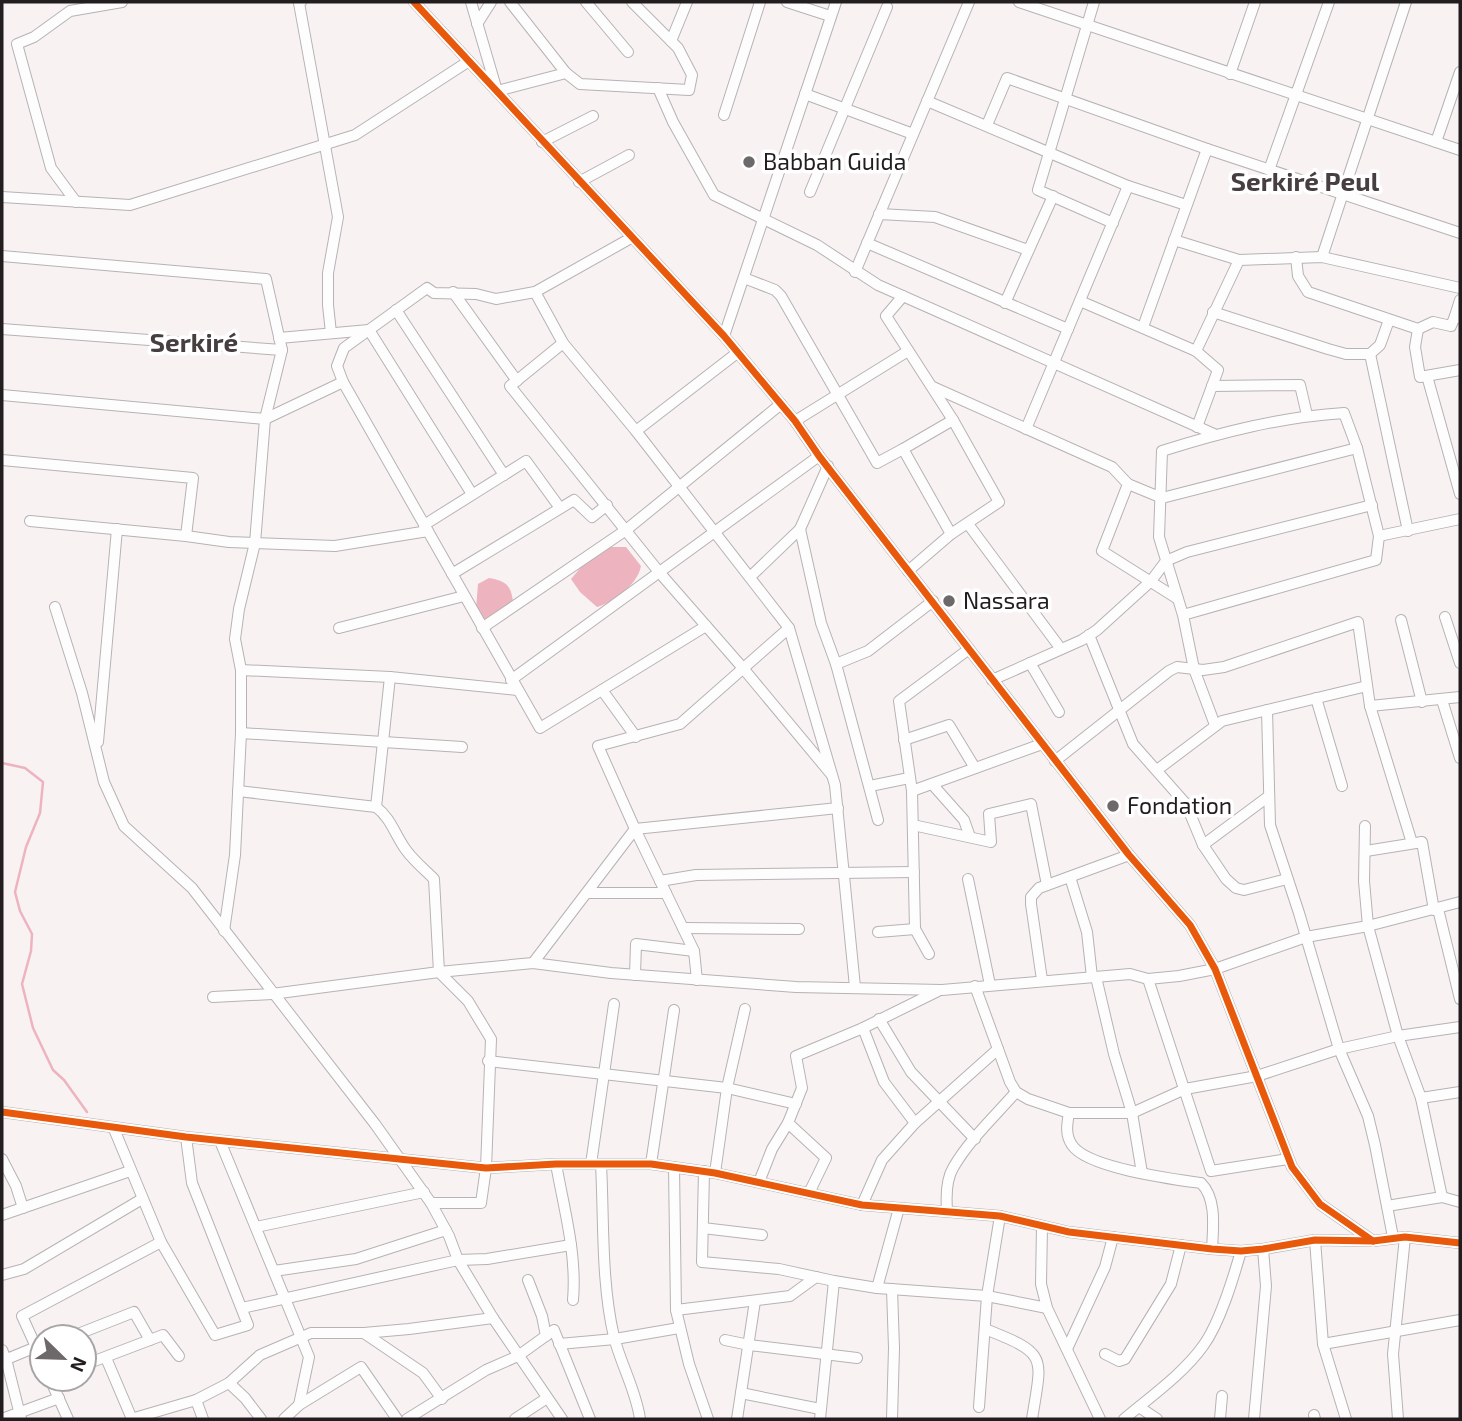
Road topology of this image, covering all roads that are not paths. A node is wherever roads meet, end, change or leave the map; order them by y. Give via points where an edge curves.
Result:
1 (122, 2) edge
2 (301, 2) edge
3 (414, 2) edge
4 (471, 2) edge
5 (491, 2) edge
6 (510, 2) edge
7 (586, 2) edge
8 (632, 2) edge
9 (687, 2) edge
10 (760, 2) edge
11 (787, 2) edge
12 (836, 2) edge
13 (970, 2) edge
14 (1019, 2) edge
15 (1094, 2) edge
16 (1253, 2) edge
17 (1329, 2) edge
18 (1406, 2) edge
19 (887, 7) dead end
20 (830, 16) junction
21 (477, 24) junction
22 (1087, 25) junction
23 (671, 41) junction
24 (628, 52) dead end
25 (469, 61) junction
26 (1460, 72) edge
27 (566, 73) junction
28 (1230, 74) junction
29 (658, 88) junction
30 (497, 91) junction
31 (805, 94) junction
32 (1295, 96) junction
33 (1065, 97) junction
34 (927, 101) junction
35 (845, 108) junction
36 (724, 115) dead end
37 (593, 116) dead end
38 (1367, 119) junction
39 (987, 125) junction
40 (914, 134) junction
41 (542, 142) junction
42 (1436, 142) junction
43 (324, 144) junction
44 (1207, 149) junction
45 (1460, 150) edge
46 (1049, 152) junction
47 (629, 155) dead end
48 (1269, 170) junction
49 (579, 182) junction
50 (1128, 187) junction
51 (810, 192) dead end
52 (1343, 195) junction
53 (1053, 196) junction
54 (2, 197) edge
55 (76, 202) junction
56 (1186, 205) junction
57 (879, 214) junction
58 (764, 219) junction
59 (1113, 223) junction
60 (1460, 233) edge
61 (631, 238) junction
62 (1174, 240) junction
63 (867, 243) junction
64 (1028, 250) junction
65 (2, 256) edge
66 (1296, 257) junction
67 (1322, 257) junction
68 (1239, 260) junction
69 (855, 272) junction
70 (744, 278) junction
71 (1460, 288) edge
72 (453, 292) junction
73 (534, 292) junction
74 (903, 296) junction
75 (1460, 300) edge
76 (1080, 301) junction
77 (1005, 303) junction
78 (396, 310) junction
79 (1213, 312) junction
80 (1458, 317) edge
81 (1389, 320) junction
82 (1143, 327) junction
83 (2, 329) edge
84 (1418, 329) junction
85 (369, 330) junction
86 (1068, 330) junction
87 (331, 333) junction
88 (724, 336) junction
89 (279, 338) junction
90 (563, 343) junction
91 (282, 350) junction
92 (908, 351) junction
93 (1196, 351) junction
94 (737, 353) junction
95 (1370, 354) junction
96 (1054, 363) junction
97 (1460, 370) edge
98 (1427, 376) junction
99 (517, 381) junction
100 (342, 382) junction
101 (1212, 386) junction
102 (932, 387) junction
103 (2, 396) edge
104 (837, 396) junction
105 (781, 404) junction
106 (1307, 415) junction
107 (265, 419) junction
108 (953, 420) junction
109 (795, 421) junction
110 (1197, 427) junction
111 (1026, 429) junction
112 (636, 431) junction
113 (1214, 434) junction
114 (903, 449) junction
115 (1357, 449) junction
116 (820, 456) junction
117 (2, 460) edge
118 (828, 466) junction
119 (503, 475) junction
120 (1128, 484) junction
121 (679, 486) junction
122 (472, 494) junction
123 (1460, 494) edge
124 (1162, 498) junction
125 (607, 505) junction
126 (1372, 505) junction
127 (560, 508) junction
128 (1460, 519) edge
129 (30, 521) dead end
130 (968, 524) junction
131 (426, 528) junction
132 (117, 529) junction
133 (800, 529) junction
134 (626, 530) junction
135 (1408, 531) junction
136 (715, 532) junction
137 (951, 534) junction
138 (186, 536) junction
139 (1379, 536) junction
140 (255, 543) junction
141 (1166, 561) junction
142 (908, 571) junction
143 (659, 572) junction
144 (452, 574) junction
145 (750, 578) junction
146 (1150, 581) junction
147 (464, 596) junction
148 (1178, 600) junction
149 (933, 601) junction
150 (55, 607) dead end
151 (1183, 614) junction
152 (1445, 617) dead end
153 (1401, 620) dead end
154 (706, 626) junction
155 (339, 628) dead end
156 (482, 628) junction
157 (789, 628) junction
158 (1089, 635) junction
159 (969, 649) junction
160 (1061, 649) junction
161 (1030, 663) junction
162 (1460, 663) edge
163 (836, 664) junction
164 (742, 667) junction
165 (1194, 669) junction
166 (241, 670) junction
167 (390, 677) junction
168 (511, 680) junction
169 (992, 680) junction
170 (1367, 686) junction
171 (517, 690) junction
172 (602, 690) junction
173 (1460, 697) edge
174 (1316, 698) junction
175 (1442, 700) junction
176 (1422, 702) junction
177 (1370, 706) junction
178 (1120, 709) junction
179 (1267, 710) junction
180 (1059, 712) dead end
181 (1215, 725) junction
182 (241, 733) junction
183 (636, 737) junction
184 (904, 740) junction
185 (383, 742) junction
186 (1042, 744) junction
187 (462, 747) dead end
188 (97, 753) junction
189 (1460, 758) edge
190 (1055, 761) junction
191 (975, 768) junction
192 (1157, 770) junction
193 (833, 777) junction
194 (909, 778) junction
195 (932, 784) junction
196 (870, 786) junction
197 (1342, 786) dead end
198 (238, 791) junction
199 (912, 791) junction
200 (1269, 796) junction
201 (376, 807) junction
202 (838, 808) junction
203 (878, 820) dead end
204 (913, 825) junction
205 (1365, 826) dead end
206 (635, 829) junction
207 (970, 837) junction
208 (1412, 843) junction
209 (1203, 845) junction
210 (1366, 851) junction
211 (1129, 855) junction
212 (914, 872) junction
213 (844, 873) junction
214 (1070, 877) junction
215 (1287, 879) junction
216 (968, 880) dead end
217 (660, 881) junction
218 (1046, 885) junction
219 (587, 893) junction
220 (666, 893) junction
221 (1460, 902) edge
222 (1436, 910) junction
223 (1368, 926) junction
224 (683, 928) junction
225 (799, 929) dead end
226 (915, 929) junction
227 (224, 931) junction
228 (878, 932) dead end
229 (1306, 937) junction
230 (694, 951) junction
231 (929, 954) dead end
232 (533, 963) junction
233 (1214, 969) junction
234 (439, 972) junction
235 (635, 975) junction
236 (1094, 977) junction
237 (1147, 979) junction
238 (697, 980) junction
239 (1042, 980) junction
240 (990, 985) junction
241 (975, 986) junction
242 (855, 987) junction
243 (942, 990) junction
244 (272, 994) junction
245 (213, 997) dead end
246 (1460, 999) edge
247 (614, 1004) dead end
248 (745, 1009) dead end
249 (674, 1010) dead end
250 (879, 1019) junction
251 (1460, 1027) edge
252 (863, 1028) junction
253 (1398, 1036) junction
254 (998, 1049) junction
255 (1339, 1049) junction
256 (488, 1061) junction
257 (604, 1074) junction
258 (1257, 1076) junction
259 (663, 1080) junction
260 (727, 1088) junction
261 (1185, 1088) junction
262 (1016, 1092) junction
263 (1460, 1092) edge
264 (1421, 1098) junction
265 (939, 1102) junction
266 (796, 1104) junction
267 (2, 1112) edge
268 (1132, 1112) junction
269 (1069, 1113) junction
270 (788, 1123) junction
271 (915, 1123) junction
272 (114, 1129) junction
273 (186, 1138) junction
274 (975, 1139) junction
275 (220, 1141) junction
276 (2, 1159) edge
277 (400, 1159) junction
278 (1287, 1159) junction
279 (556, 1164) junction
280 (596, 1164) junction
281 (652, 1164) junction
282 (674, 1167) junction
283 (486, 1168) junction
284 (130, 1171) junction
285 (710, 1172) junction
286 (1142, 1173) junction
287 (759, 1182) junction
288 (424, 1192) junction
289 (808, 1193) junction
290 (1442, 1197) junction
291 (142, 1199) junction
292 (1460, 1202) edge
293 (432, 1203) junction
294 (862, 1205) junction
295 (1387, 1206) junction
296 (23, 1208) junction
297 (899, 1208) junction
298 (947, 1210) junction
299 (2, 1215) edge
300 (1000, 1216) junction
301 (1042, 1226) junction
302 (256, 1227) junction
303 (703, 1228) junction
304 (446, 1230) junction
305 (762, 1235) dead end
306 (1113, 1237) junction
307 (1393, 1237) junction
308 (1405, 1237) junction
309 (1315, 1240) junction
310 (1373, 1241) junction
311 (161, 1242) junction
312 (1460, 1243) edge
313 (571, 1245) junction
314 (1181, 1245) junction
315 (1212, 1249) junction
316 (1263, 1250) junction
317 (1241, 1251) junction
318 (458, 1260) junction
319 (274, 1270) junction
320 (2, 1275) edge
321 (816, 1277) junction
322 (528, 1280) dead end
323 (834, 1281) junction
324 (877, 1288) junction
325 (892, 1289) junction
326 (987, 1296) junction
327 (285, 1298) junction
328 (573, 1300) dead end
329 (755, 1301) junction
330 (242, 1308) junction
331 (1047, 1308) junction
332 (676, 1310) junction
333 (493, 1318) junction
334 (1460, 1320) edge
335 (98, 1326) edge
336 (679, 1328) junction
337 (28, 1329) edge
338 (985, 1329) junction
339 (1395, 1331) junction
340 (363, 1333) junction
341 (545, 1336) junction
342 (301, 1337) junction
343 (615, 1339) junction
344 (150, 1340) junction
345 (724, 1340) dead end
346 (559, 1344) junction
347 (1323, 1344) junction
348 (749, 1345) junction
349 (28, 1349) edge
350 (1067, 1349) junction
351 (1105, 1354) dead end
352 (827, 1355) junction
353 (179, 1356) dead end
354 (518, 1356) junction
355 (3, 1357) edge
356 (106, 1358) junction
357 (857, 1358) dead end
358 (98, 1361) edge
359 (229, 1383) junction
360 (57, 1393) edge
361 (741, 1393) junction
362 (1222, 1396) dead end
363 (59, 1398) junction
364 (547, 1398) junction
365 (442, 1399) junction
366 (196, 1400) junction
367 (299, 1405) junction
368 (979, 1406) dead end
369 (1139, 1407) junction
370 (820, 1414) edge
371 (20, 1416) edge
372 (2, 1419) edge
373 (68, 1419) edge
374 (132, 1419) edge
375 (203, 1419) edge
376 (261, 1419) edge
377 (284, 1419) edge
378 (397, 1419) edge
379 (407, 1419) edge
380 (515, 1419) edge
381 (562, 1419) edge
382 (590, 1419) edge
383 (640, 1419) edge
384 (708, 1419) edge
385 (737, 1419) edge
386 (892, 1419) edge
387 (1032, 1419) edge
388 (1100, 1419) edge
389 (1124, 1419) edge
390 (1157, 1419) edge
391 (1220, 1419) edge
392 (1254, 1419) edge
393 (1346, 1419) edge
394 (1398, 1419) edge

1 - 55 street via 70,10 17,44 51,168
2 - 43 street
3 - 25 street
4 - 21 street
5 - 21 street
6 - 27 street
7 - 24 street
8 - 23 street
9 - 23 street
10 - 36 street
11 - 20 street
12 - 20 street
13 - 34 street
14 - 22 street
15 - 22 street
16 - 28 street
17 - 32 street
18 - 38 street
19 - 35 street
20 - 31 street
21 - 30 street
22 - 28 street
22 - 33 street
23 - 29 street via 692,75 689,90
25 - 30 street
25 - 43 street via 355,135
26 - 42 street
27 - 29 street via 580,84
27 - 30 street
28 - 32 street
29 - 58 street via 714,195
30 - 41 street
31 - 35 street
31 - 58 street
32 - 38 street
32 - 48 street
33 - 39 street via 1007,78
33 - 44 street
33 - 46 street
34 - 39 street
34 - 40 street
35 - 40 street
35 - 51 street
37 - 41 street
38 - 42 street
38 - 52 street
39 - 46 street
40 - 57 street
41 - 49 street
42 - 45 street
43 - 55 street via 131,205
43 - 87 street via 338,217 328,273
44 - 48 street
44 - 56 street
46 - 50 street
46 - 53 street via 1038,190
47 - 49 street
48 - 52 street
49 - 61 street
50 - 56 street
50 - 59 street
52 - 60 street
52 - 67 street
53 - 59 street
53 - 64 street
54 - 55 street
56 - 62 street
57 - 63 street
57 - 64 street via 935,217
58 - 69 street via 817,245
58 - 70 street
59 - 76 street
61 - 73 street
61 - 88 street
62 - 68 street
62 - 82 street
63 - 69 street
63 - 77 street
64 - 77 street
65 - 89 street via 266,279
66 - 67 street
66 - 68 street
66 - 81 street via 1298,276 1308,292
67 - 71 street
68 - 79 street
69 - 74 street
70 - 88 street
70 - 104 street via 781,296
72 - 73 street via 496,299
72 - 78 street via 434,293 427,288
72 - 99 street
73 - 90 street
74 - 92 street via 886,316
74 - 96 street
75 - 80 street
76 - 82 street
76 - 86 street
77 - 86 street
78 - 85 street
78 - 119 street
79 - 93 street
79 - 95 street via 1346,354
80 - 84 street via 1451,326 1433,323
81 - 84 street
81 - 95 street via 1380,345
82 - 93 street
83 - 91 street
84 - 98 street via 1416,362 1420,377
85 - 87 street
85 - 100 street via 344,348 338,359
85 - 122 street
86 - 96 street
87 - 89 street
88 - 94 street
89 - 91 street
90 - 99 street
90 - 112 street
91 - 107 street
92 - 102 street
92 - 104 street
93 - 101 street via 1218,370
94 - 105 street
94 - 112 street
95 - 135 street
96 - 110 street
96 - 111 street
97 - 98 street
98 - 123 street
99 - 125 street via 510,386
100 - 107 street
100 - 131 street
101 - 106 street via 1300,385
101 - 110 street
102 - 108 street
102 - 111 street
103 - 107 street
104 - 109 street
104 - 114 street via 877,463
105 - 109 street
105 - 121 street
106 - 113 street
106 - 115 street via 1344,413
107 - 140 street
108 - 114 street
108 - 130 street via 999,502
109 - 116 street
110 - 113 street
111 - 120 street via 1112,467
112 - 121 street
113 - 124 street via 1162,451
114 - 137 street
115 - 124 street
115 - 126 street
116 - 118 street
116 - 136 street
117 - 138 street via 193,478
118 - 133 street
118 - 142 street
119 - 122 street
119 - 127 street via 526,461
120 - 124 street
120 - 146 street via 1102,551
121 - 134 street
121 - 136 street
122 - 131 street
124 - 141 street via 1159,537
125 - 127 street via 592,517 574,500
125 - 134 street
126 - 139 street
126 - 141 street
127 - 144 street
128 - 135 street
129 - 132 street
130 - 137 street
130 - 160 street
131 - 140 street via 335,546
131 - 144 street
132 - 138 street
132 - 188 street
133 - 145 street
133 - 163 street via 821,623
134 - 143 street
134 - 156 street
135 - 139 street
136 - 143 street
136 - 145 street
137 - 142 street
138 - 140 street
139 - 151 street via 1376,560
140 - 166 street via 235,639
141 - 146 street
141 - 148 street
142 - 149 street
143 - 154 street
143 - 168 street
144 - 147 street
145 - 157 street
146 - 148 street
146 - 158 street
147 - 155 street
147 - 156 street
148 - 151 street
149 - 159 street
149 - 163 street via 868,651
150 - 188 street
151 - 165 street
152 - 162 street
153 - 176 street
154 - 164 street
154 - 172 street
156 - 168 street
157 - 164 street
157 - 193 street
158 - 160 street
158 - 178 street
159 - 169 street
159 - 184 street via 899,701
160 - 161 street
161 - 169 street
161 - 180 street
163 - 196 street
164 - 183 street via 680,724
164 - 193 street
165 - 170 street via 1224,667 1358,622
165 - 178 street via 1169,671
165 - 181 street
166 - 167 street
166 - 182 street
167 - 171 street
167 - 185 street
168 - 171 street
169 - 186 street
170 - 174 street
170 - 177 street
171 - 172 street via 540,728
172 - 183 street
173 - 175 street
174 - 179 street
174 - 197 street
175 - 176 street
175 - 189 street
176 - 177 street
177 - 208 street
178 - 190 street
178 - 192 street via 1133,744
179 - 181 street
179 - 200 street
181 - 192 street
182 - 185 street
182 - 198 street
183 - 206 street via 598,746
184 - 191 street via 949,725
184 - 194 street
185 - 187 street
185 - 201 street
186 - 190 street
186 - 191 street
188 - 227 street via 124,826 192,888
190 - 211 street
191 - 195 street
192 - 209 street via 1186,804
193 - 202 street
194 - 196 street
194 - 199 street
195 - 199 street
195 - 207 street via 964,820
196 - 203 street
198 - 201 street
198 - 227 street
199 - 204 street
200 - 209 street
200 - 215 street via 1270,825
201 - 234 street via 386,814 406,851 434,879
202 - 206 street
202 - 213 street
204 - 207 street
204 - 212 street
205 - 210 street
206 - 217 street
206 - 219 street
207 - 218 street via 991,842 989,814 1031,804
208 - 210 street
208 - 222 street via 1422,842
209 - 215 street via 1236,888
210 - 223 street
211 - 214 street
211 - 233 street via 1190,925
212 - 213 street
212 - 226 street
213 - 217 street via 696,875
213 - 242 street
214 - 218 street
214 - 236 street via 1087,932
215 - 229 street
216 - 240 street
217 - 220 street
218 - 239 street via 1031,897
219 - 220 street
219 - 232 street
220 - 224 street
221 - 222 street
222 - 223 street
222 - 246 street
223 - 229 street
223 - 253 street
224 - 225 street
224 - 230 street
226 - 228 street
226 - 231 street
227 - 244 street
229 - 233 street
229 - 255 street
230 - 235 street via 636,944
230 - 238 street
232 - 234 street
232 - 235 street
233 - 237 street
233 - 258 street
234 - 244 street
234 - 256 street via 468,1001 491,1039
235 - 238 street
236 - 237 street via 1130,974
236 - 239 street
236 - 268 street
237 - 261 street
238 - 242 street
239 - 240 street
240 - 241 street
241 - 243 street
241 - 254 street
242 - 243 street
243 - 250 street
244 - 245 street
244 - 277 street
247 - 257 street
248 - 260 street
249 - 259 street
250 - 252 street
250 - 265 street via 911,1072
251 - 253 street
252 - 266 street via 796,1056 802,1088
252 - 271 street via 884,1082
253 - 255 street
253 - 264 street
254 - 262 street
254 - 265 street
255 - 258 street
255 - 295 street via 1368,1116
256 - 257 street
256 - 283 street
257 - 259 street
257 - 280 street
258 - 261 street
258 - 278 street
259 - 260 street
259 - 281 street
260 - 266 street
260 - 285 street
261 - 268 street
261 - 278 street via 1212,1171
262 - 269 street
262 - 274 street
263 - 264 street
264 - 290 street
265 - 271 street
265 - 274 street
266 - 270 street
267 - 272 street
268 - 269 street
268 - 286 street
269 - 286 street via 1066,1131 1080,1154
270 - 287 street
270 - 289 street via 826,1158
271 - 294 street via 882,1160
272 - 273 street
272 - 284 street
273 - 275 street
273 - 330 street via 192,1183
274 - 298 street via 952,1169
275 - 277 street
275 - 302 street
276 - 296 street
277 - 283 street
277 - 288 street
278 - 310 street via 1321,1204
279 - 280 street
279 - 283 street
279 - 313 street
280 - 281 street
280 - 343 street
281 - 282 street
282 - 285 street
282 - 332 street
283 - 293 street via 481,1203
284 - 291 street
284 - 296 street
285 - 287 street
285 - 303 street
286 - 315 street via 1205,1187 1213,1213
287 - 289 street
288 - 293 street
288 - 302 street
289 - 294 street
290 - 292 street
290 - 295 street
291 - 311 street
291 - 320 street via 24,1269
293 - 304 street
294 - 297 street
295 - 307 street
296 - 299 street
297 - 298 street
297 - 324 street
298 - 300 street
300 - 301 street
300 - 326 street
301 - 306 street
301 - 331 street via 1041,1284
302 - 319 street
303 - 305 street
303 - 321 street via 702,1262
304 - 318 street
304 - 319 street via 356,1259
306 - 314 street
306 - 350 street via 1105,1267
307 - 308 street
307 - 310 street
308 - 312 street
308 - 339 street
309 - 310 street
309 - 316 street
309 - 347 street
311 - 330 street via 215,1335 248,1325
311 - 337 street via 22,1316
313 - 318 street
313 - 328 street
314 - 315 street
314 - 351 street via 1171,1284 1125,1359
315 - 317 street
316 - 317 street
316 - 392 street via 1266,1286
317 - 369 street via 1204,1345
318 - 327 street
318 - 333 street
319 - 327 street
321 - 323 street
321 - 329 street via 790,1296
322 - 341 street
323 - 324 street
323 - 352 street
324 - 325 street
325 - 326 street
325 - 386 street
326 - 331 street
326 - 338 street
327 - 330 street
327 - 342 street
329 - 332 street
329 - 348 street
331 - 350 street
332 - 336 street
333 - 340 street
333 - 354 street
334 - 339 street
335 - 344 street via 134,1312
336 - 343 street
336 - 384 street
338 - 368 street
338 - 387 street via 1018,1342 1035,1356 1040,1367
339 - 347 street
339 - 394 street
340 - 342 street
340 - 365 street via 423,1373
341 - 346 street via 554,1330
341 - 354 street
342 - 359 street via 261,1354
342 - 367 street via 309,1357
343 - 346 street
343 - 383 street
344 - 353 street via 163,1335
344 - 356 street
345 - 348 street
346 - 382 street
347 - 393 street
348 - 352 street
348 - 361 street
349 - 355 street
350 - 388 street
352 - 357 street
352 - 370 street
354 - 364 street
354 - 365 street via 486,1370
355 - 371 street
356 - 358 street
356 - 374 street
359 - 366 street
359 - 376 street
360 - 363 street
361 - 370 street
361 - 385 street
362 - 391 street
363 - 371 street
363 - 373 street
364 - 380 street
364 - 381 street
365 - 379 street
366 - 374 street
366 - 375 street
367 - 377 street
367 - 378 street via 361,1367
369 - 389 street
369 - 390 street
371 - 372 street

